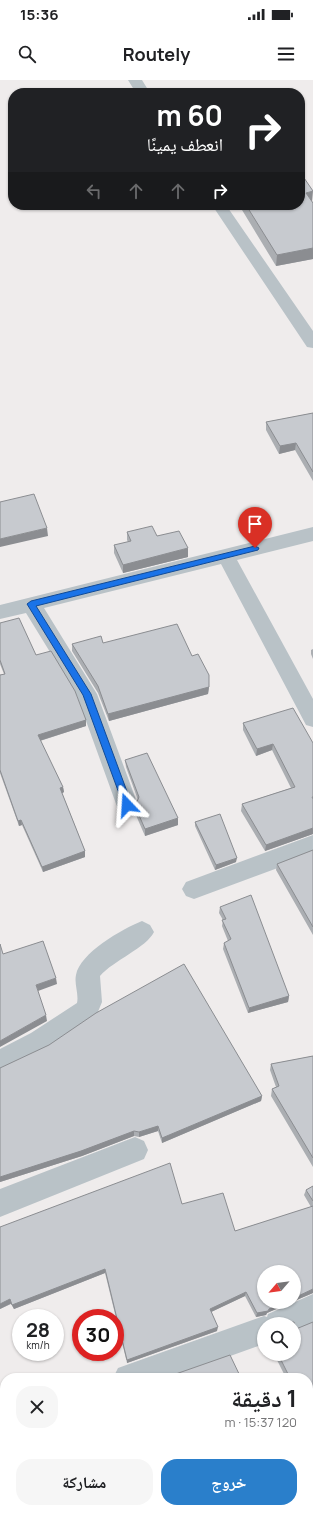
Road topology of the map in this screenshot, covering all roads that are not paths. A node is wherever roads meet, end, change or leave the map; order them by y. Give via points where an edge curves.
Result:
1 (222, 210) edge
2 (313, 343) edge
3 (313, 534) edge
4 (226, 556) junction
5 (31, 604) junction
6 (0, 612) edge
7 (313, 719) edge
8 (127, 805) dead end
9 (313, 846) edge
10 (194, 889) dead end
11 (142, 932) dead end
12 (0, 1062) edge
13 (135, 1150) dead end
14 (0, 1203) edge
15 (313, 1308) edge
16 (293, 1317) edge
17 (257, 1332) edge
18 (142, 1373) edge

1 - 2 street
3 - 4 street
4 - 5 street
4 - 7 street
5 - 6 street
5 - 8 street via 87,694
9 - 10 street
11 - 12 street via 89,969 91,998 86,1011 40,1041
13 - 14 street
15 - 16 street
17 - 18 street

